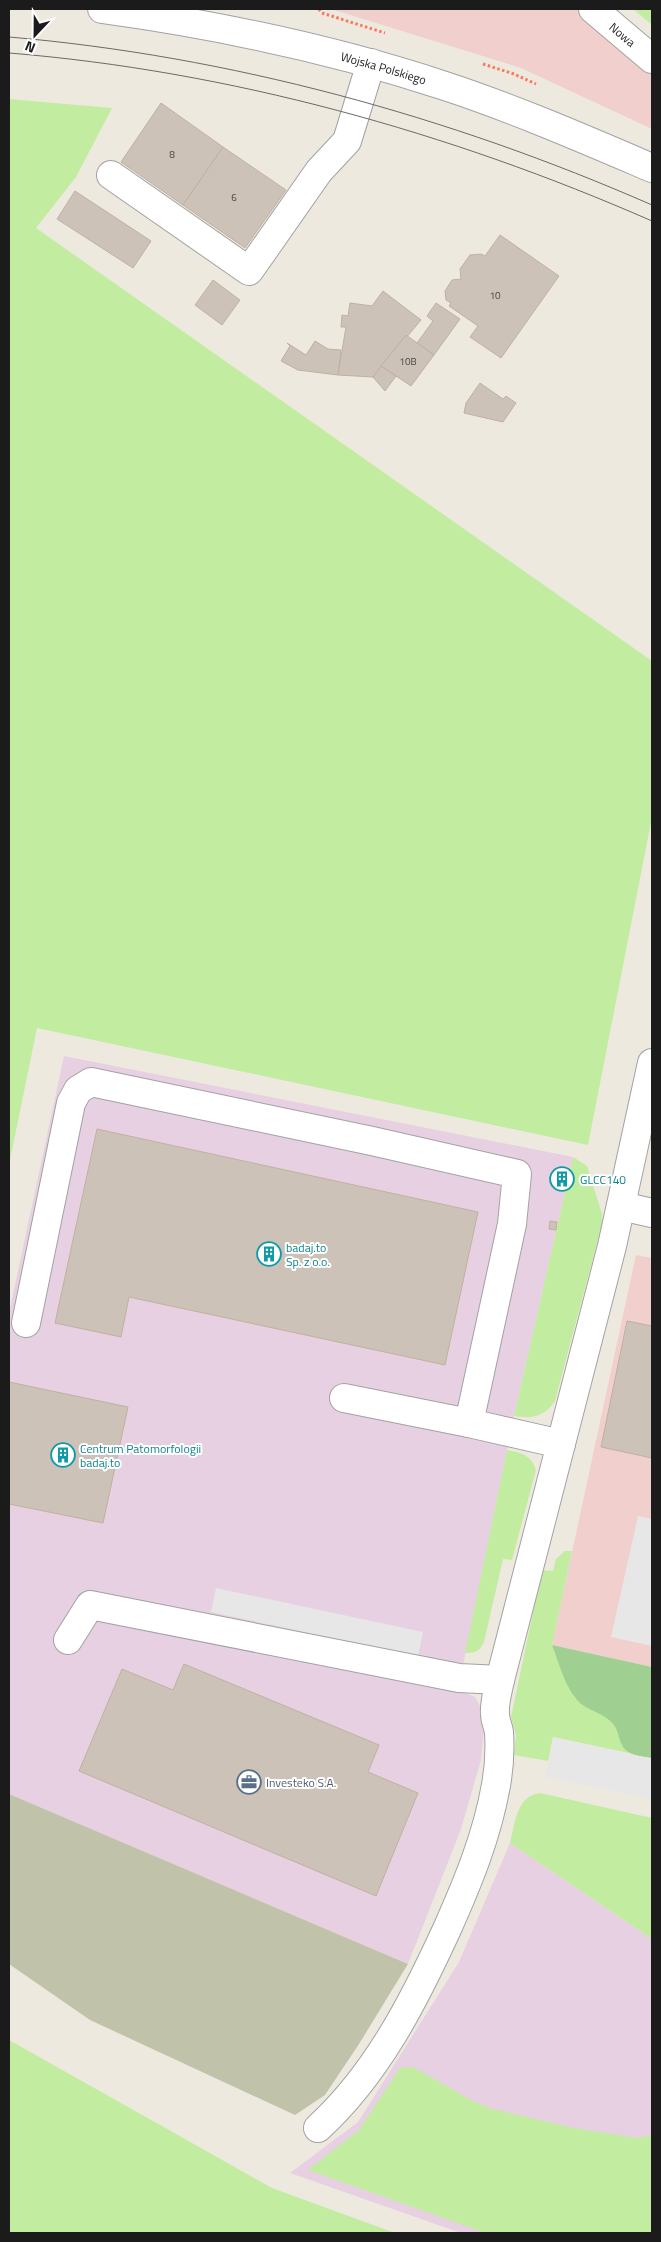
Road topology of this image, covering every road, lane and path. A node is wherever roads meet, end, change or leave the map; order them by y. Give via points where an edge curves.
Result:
1 (102, 9) edge
2 (593, 9) edge
3 (652, 59) edge
4 (371, 63) junction
5 (652, 168) edge
6 (110, 175) dead end
7 (652, 1063) edge
8 (645, 1131) edge
9 (621, 1206) junction
10 (652, 1213) edge
11 (26, 1323) dead end
12 (344, 1398) dead end
13 (469, 1423) junction
14 (561, 1444) junction
15 (68, 1640) dead end
16 (500, 1680) junction
17 (318, 2128) dead end

1 - 4 street, Wojska Polskiego via 278,39
2 - 3 street, Nowa
4 - 5 street, Wojska Polskiego via 446,86
4 - 6 street via 348,141 319,170 248,271
7 - 8 street
8 - 9 street
9 - 10 street
9 - 14 street
11 - 13 street via 71,1103 78,1090 91,1082 382,1143 517,1174 512,1224
12 - 13 street
13 - 14 street
14 - 16 street
15 - 16 street via 90,1605 459,1678
16 - 17 street via 494,1712 499,1733 496,1783 475,1864 439,1945 394,2033 349,2096

